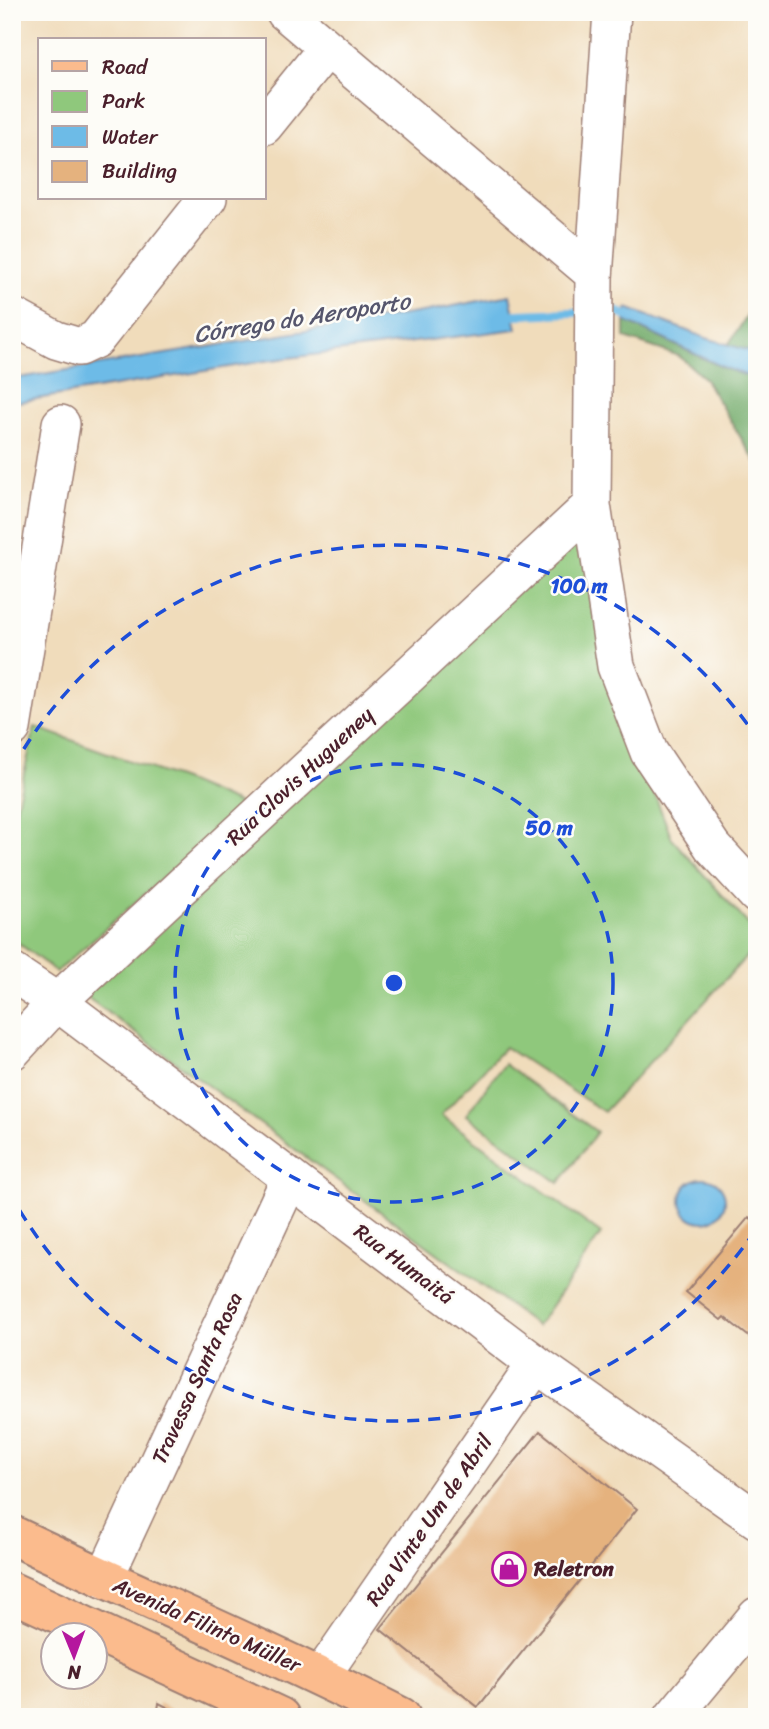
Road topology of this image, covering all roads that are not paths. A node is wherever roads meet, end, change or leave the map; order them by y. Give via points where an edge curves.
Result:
1 (285, 12) edge
2 (612, 12) edge
3 (327, 48) junction
4 (266, 124) edge
5 (206, 200) edge
6 (594, 276) junction
7 (12, 316) edge
8 (61, 424) dead end
9 (593, 505) junction
10 (12, 728) edge
11 (757, 895) edge
12 (12, 972) edge
13 (57, 1002) junction
14 (12, 1051) edge
15 (290, 1178) junction
16 (537, 1364) junction
17 (757, 1520) edge
18 (12, 1535) edge
19 (104, 1579) junction
20 (12, 1592) edge
21 (757, 1616) edge
22 (321, 1676) junction
23 (280, 1717) edge
24 (401, 1717) edge
25 (673, 1717) edge

1 - 3 street
2 - 6 street
3 - 4 street
3 - 6 street
5 - 7 street via 96,339 79,347
6 - 9 street
8 - 10 street
9 - 11 street via 617,666 649,752 712,846
9 - 13 street, Rua Clovis Hugueney
12 - 13 street, Rua Humaitá
13 - 14 street, Rua Clovis Hugueney
13 - 15 street, Rua Humaitá
15 - 16 street, Rua Humaitá
15 - 19 street, Travessa Santa Rosa
16 - 17 street, Rua Humaitá
16 - 22 street, Rua Vinte Um de Abril
18 - 19 main road, Avenida Filinto Müller
19 - 22 main road, Avenida Filinto Müller
20 - 23 main road
21 - 25 street
22 - 24 main road, Avenida Filinto Müller

